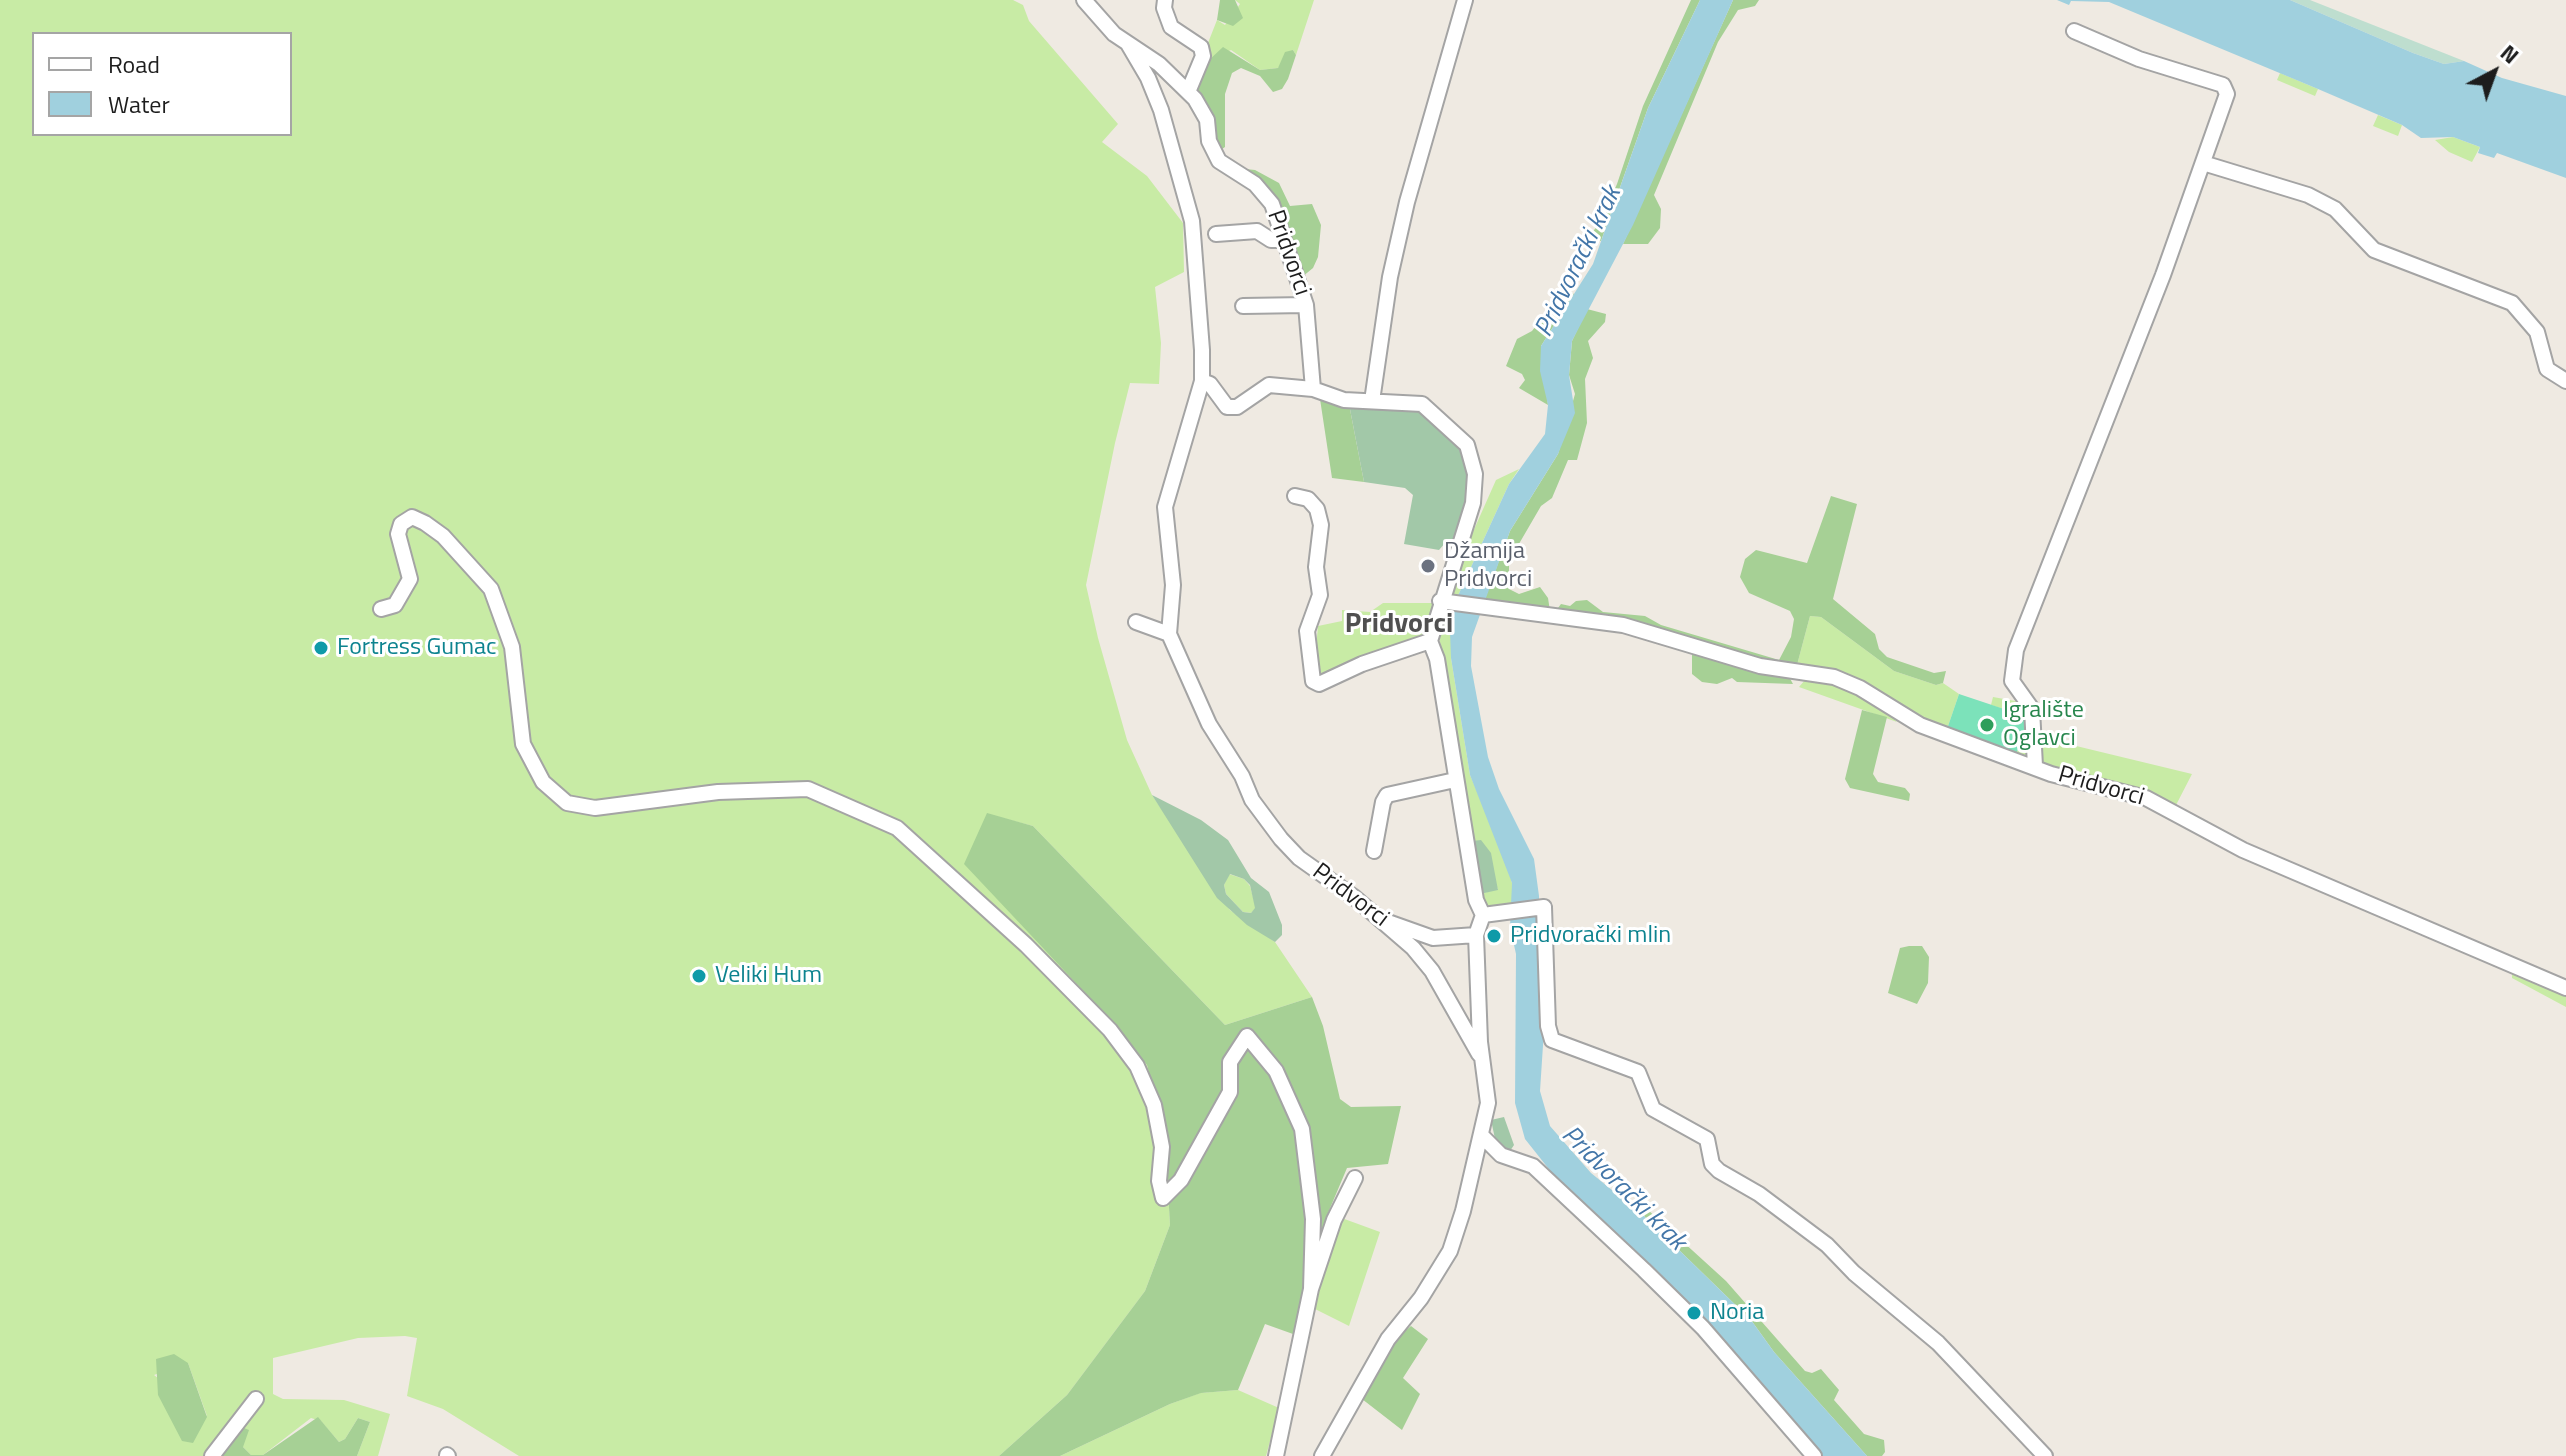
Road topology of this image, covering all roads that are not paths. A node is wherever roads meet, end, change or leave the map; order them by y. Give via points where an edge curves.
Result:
1 (1084, 0) edge
2 (1165, 0) edge
3 (1465, 0) edge
4 (2074, 31) dead end
5 (1128, 43) junction
6 (1188, 92) junction
7 (2203, 163) junction
8 (1216, 234) dead end
9 (1284, 240) junction
10 (1306, 305) junction
11 (1243, 306) dead end
12 (1202, 381) junction
13 (2566, 381) edge
14 (1313, 389) junction
15 (1372, 401) junction
16 (1295, 496) dead end
17 (1448, 603) junction
18 (381, 609) dead end
19 (1136, 622) dead end
20 (1169, 634) junction
21 (1430, 641) junction
22 (2035, 766) junction
23 (1455, 780) junction
24 (1374, 851) dead end
25 (1483, 915) junction
26 (1384, 921) junction
27 (1476, 935) junction
28 (2566, 988) edge
29 (1483, 1061) junction
30 (1482, 1136) junction
31 (1355, 1178) dead end
32 (1311, 1289) junction
33 (256, 1399) dead end
34 (212, 1456) edge
35 (1276, 1456) edge
36 (1322, 1456) edge
37 (1814, 1456) edge
38 (2045, 1456) edge

1 - 5 street, Pridvorci
2 - 6 street via 1171,27 1201,47 1203,56
3 - 15 street via 1407,202
4 - 7 street via 2139,59 2223,85 2227,94
5 - 6 street, Pridvorci
5 - 12 street, Pridvorci via 1161,110 1192,221
6 - 9 street, Pridvorci via 1201,107 1219,161 1265,194
7 - 13 street via 2308,195 2335,209 2374,250 2512,303 2537,332 2547,369
7 - 22 street via 2016,650 2012,681 2032,709
8 - 9 street via 1257,231 1271,240
9 - 10 street, Pridvorci
10 - 11 street
10 - 14 street, Pridvorci
12 - 14 street via 1227,407 1237,407 1269,385
12 - 20 street, Pridvorci via 1165,507 1173,585
14 - 15 street via 1344,400
15 - 17 street via 1422,404 1455,432 1472,456 1476,489
16 - 21 street via 1308,499 1317,509 1321,525 1316,567 1320,595 1307,631 1313,681 1319,684
17 - 21 street
17 - 22 street, Pridvorci via 1623,625 1760,666 1834,677 1920,725
18 - 32 street via 395,605 410,579 398,534 401,524 412,517 443,536 491,589 512,647 523,744 543,782 567,803 595,808 718,792 808,789 897,828 1026,945 1110,1030 1137,1066 1154,1105 1163,1198 1181,1180 1230,1092 1230,1062 1247,1036 1276,1071 1302,1129 1313,1219
19 - 20 street
20 - 26 street, Pridvorci via 1209,724 1281,839
21 - 23 street via 1444,695
22 - 28 street, Pridvorci via 2146,798 2250,853
23 - 24 street via 1387,795
23 - 25 street
25 - 27 street, Pridvorci
25 - 38 street via 1544,907 1552,1040 1638,1072 1653,1109 1707,1139 1712,1164 1719,1171 1827,1245 1938,1343
26 - 27 street via 1433,938
26 - 29 street, Pridvorci via 1432,971
27 - 29 street, Pridvorci
29 - 30 street, Pridvorci via 1488,1103
30 - 36 street, Pridvorci via 1450,1251 1388,1339
30 - 37 street via 1501,1155 1533,1166 1644,1270 1703,1328
31 - 32 street via 1334,1220
32 - 35 street
33 - 34 street

